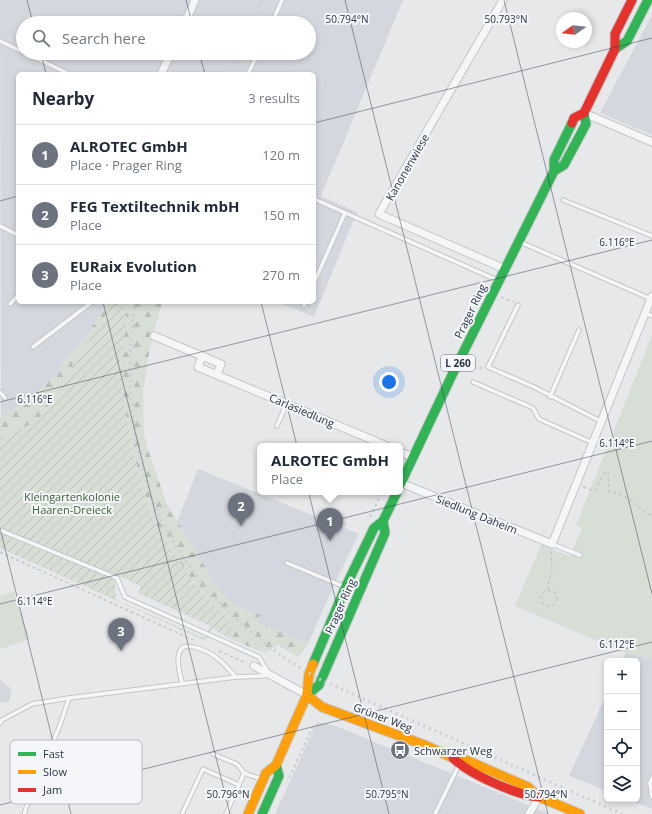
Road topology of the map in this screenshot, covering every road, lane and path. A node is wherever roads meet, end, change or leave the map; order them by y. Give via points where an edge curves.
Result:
1 (195, 0) edge
2 (282, 0) edge
3 (503, 0) edge
4 (632, 0) edge
5 (648, 0) edge
6 (188, 16) edge
7 (275, 16) edge
8 (0, 41) edge
9 (16, 48) edge
10 (615, 49) junction
11 (40, 60) edge
12 (168, 60) edge
13 (255, 60) edge
14 (65, 72) edge
15 (162, 72) edge
16 (249, 72) edge
17 (584, 113) junction
18 (652, 142) edge
19 (316, 200) edge
20 (562, 200) dead end
21 (345, 213) junction
22 (0, 226) edge
23 (16, 234) edge
24 (652, 236) edge
25 (518, 241) junction
26 (504, 269) junction
27 (316, 278) edge
28 (498, 280) junction
29 (492, 293) junction
30 (16, 298) edge
31 (652, 298) edge
32 (10, 304) dead end
33 (89, 304) edge
34 (518, 305) joint
35 (648, 315) edge
36 (579, 330) dead end
37 (154, 336) dead end
38 (33, 347) dead end
39 (202, 356) junction
40 (459, 361) junction
41 (488, 367) junction
42 (217, 375) junction
43 (473, 382) dead end
44 (0, 392) edge
45 (550, 397) junction
46 (5, 398) dead end
47 (287, 404) junction
48 (603, 422) junction
49 (277, 426) dead end
50 (380, 443) edge
51 (594, 444) junction
52 (403, 453) edge
53 (412, 457) junction
54 (403, 478) edge
55 (576, 485) junction
56 (403, 488) edge
57 (395, 495) edge
58 (652, 516) edge
59 (383, 521) junction
60 (0, 530) edge
61 (552, 544) junction
62 (0, 552) edge
63 (580, 555) dead end
64 (287, 563) dead end
65 (346, 587) junction
66 (549, 590) junction
67 (196, 641) dead end
68 (217, 650) dead end
69 (254, 666) joint
70 (269, 674) junction
71 (236, 677) junction
72 (182, 683) junction
73 (307, 695) junction
74 (69, 698) junction
75 (1, 721) edge
76 (314, 724) dead end
77 (54, 740) edge
78 (213, 754) dead end
79 (456, 761) junction
80 (276, 765) junction
81 (244, 773) junction
82 (652, 778) edge
83 (263, 780) junction
84 (288, 780) dead end
85 (239, 785) junction
86 (652, 796) edge
87 (539, 797) junction
88 (27, 804) edge
89 (24, 814) edge
90 (182, 814) edge
91 (226, 814) edge
92 (248, 814) edge
93 (262, 814) edge
94 (436, 814) edge
95 (529, 814) edge
96 (580, 814) edge

1 - 6 street
2 - 7 lane
3 - 26 street, Kanonenwiese via 379,214
4 - 10 main road, Prager Ring / L 260 via 615,34
5 - 10 main road, Prager Ring / L 260 via 628,41
8 - 9 lane
10 - 17 main road, Prager Ring / L 260
11 - 14 lane
12 - 15 street
13 - 16 lane
17 - 18 street
17 - 25 main road, Prager Ring / L 260 via 586,124 564,165 554,171
19 - 21 lane
20 - 24 lane
21 - 27 lane
21 - 28 lane
22 - 23 lane
25 - 26 main road, Prager Ring / L 260
25 - 31 lane
26 - 28 main road, Prager Ring / L 260
28 - 29 main road, Prager Ring / L 260
29 - 34 path
29 - 40 main road, Prager Ring / L 260
30 - 32 lane
31 - 35 street
33 - 38 lane
34 - 41 lane
35 - 48 street
36 - 45 lane
37 - 39 street
39 - 42 street, Carlasiedlung via 198,367
39 - 42 street via 221,364
40 - 41 path via 476,368
40 - 53 main road, Prager Ring / L 260
41 - 45 lane via 534,387
42 - 47 street, Carlasiedlung
43 - 51 lane via 533,408 539,419
44 - 46 lane
45 - 48 lane
47 - 49 lane
47 - 50 street, Carlasiedlung
48 - 51 street
51 - 55 street
52 - 53 street
53 - 54 main road, Prager Ring / L 260
55 - 58 path via 595,490 605,472 608,472 609,492 621,493
55 - 61 street
56 - 61 street, Siedlung Daheim
57 - 59 main road, Prager Ring / L 260
59 - 65 main road, Prager Ring / L 260 via 374,528
59 - 73 main road, Prager Ring / L 260 via 385,533 319,685
60 - 70 lane via 117,578 125,596 259,657
61 - 63 lane
61 - 66 path
62 - 67 path
64 - 65 lane
65 - 73 main road, Prager Ring / L 260 via 309,674
66 - 66 path via 541,598 544,604 549,606 555,604 557,598
68 - 69 path
69 - 70 street
70 - 71 lane
70 - 73 street
71 - 72 lane
71 - 72 lane via 217,658 187,646 181,649 179,656
72 - 74 lane
73 - 79 main road, Grüner Weg via 322,707 427,746
73 - 80 main road, Prager Ring / L 260
74 - 75 lane via 32,704
74 - 77 lane
76 - 84 path
78 - 81 lane via 237,764
79 - 87 main road, Grüner Weg via 466,760 528,787
79 - 94 lane
80 - 83 main road, Prager Ring / L 260 via 266,773
80 - 93 main road, Prager Ring / L 260 via 279,776
81 - 83 lane
81 - 85 lane
82 - 86 lane
83 - 92 main road, Prager Ring / L 260
85 - 90 lane via 203,769
85 - 91 lane
87 - 95 street
87 - 96 main road, Grüner Weg
88 - 89 lane

